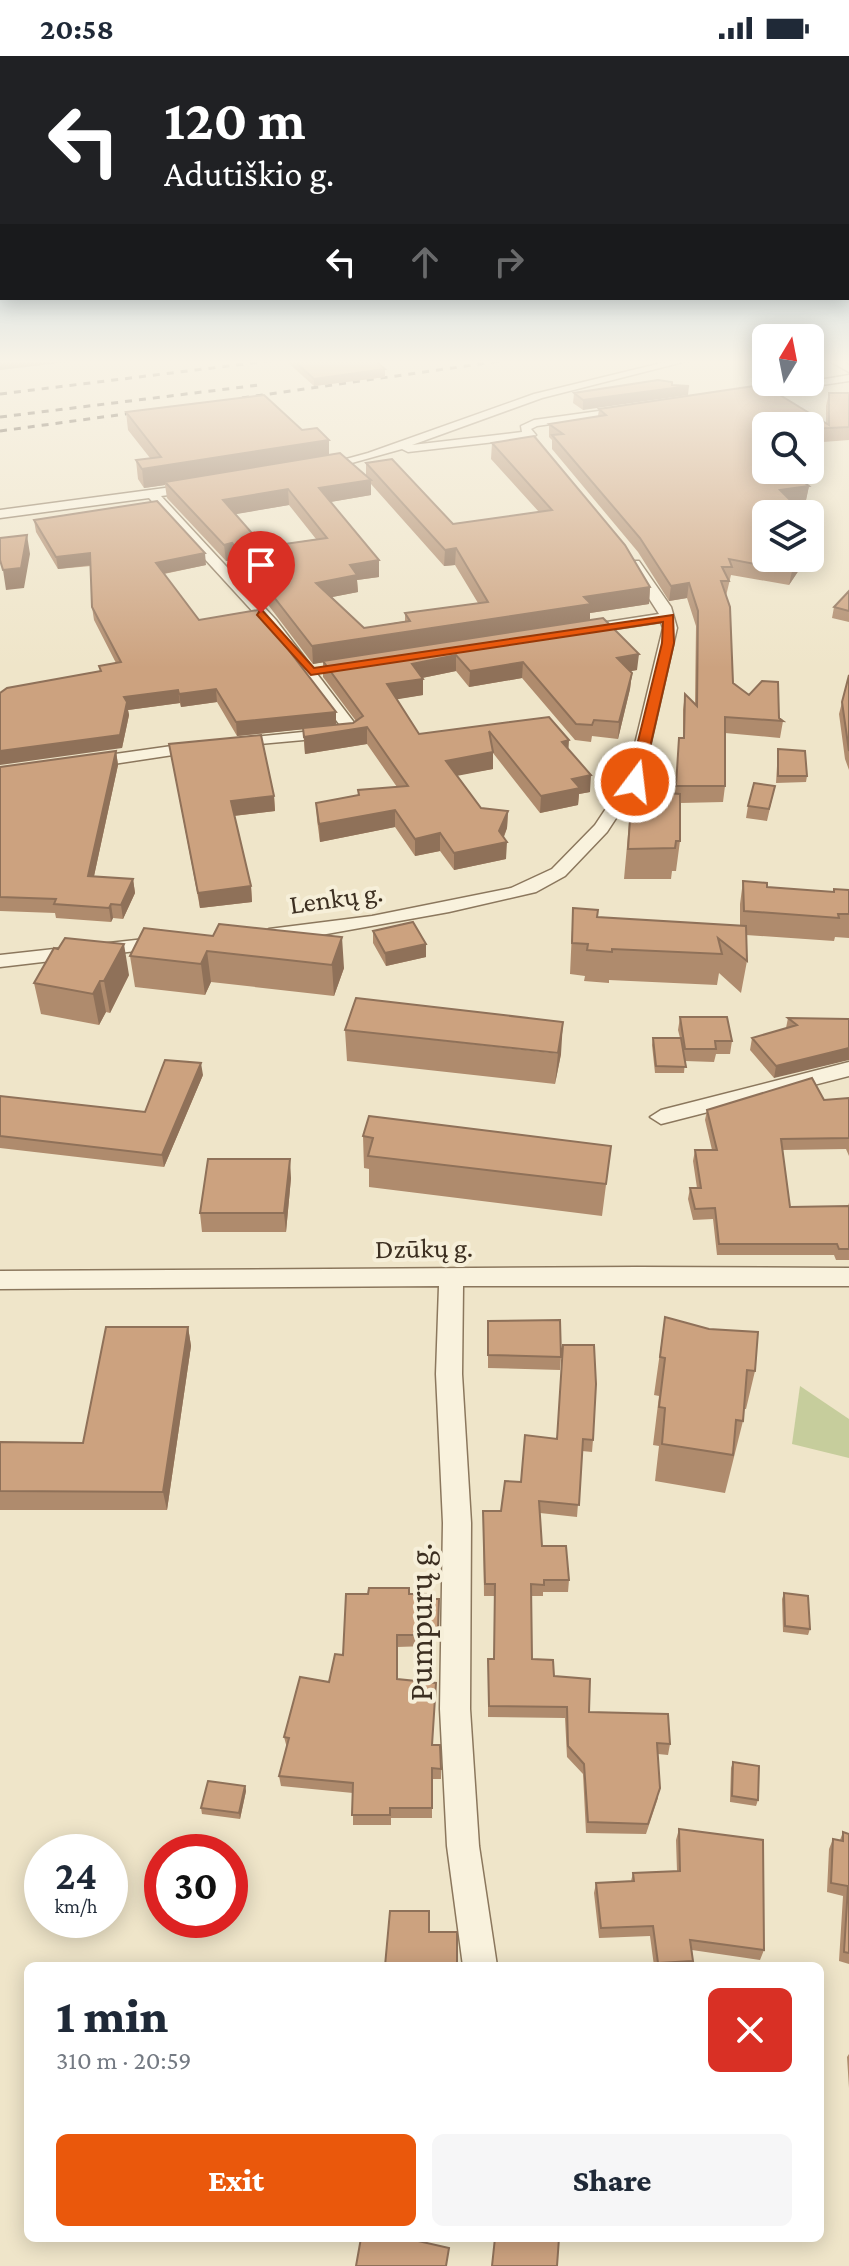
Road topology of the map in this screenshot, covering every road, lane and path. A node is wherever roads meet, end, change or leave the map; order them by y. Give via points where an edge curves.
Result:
1 (334, 462) edge
2 (303, 470) edge
3 (213, 485) edge
4 (152, 494) junction
5 (0, 514) edge
6 (621, 546) edge
7 (669, 617) junction
8 (567, 632) edge
9 (72, 765) edge
10 (247, 937) edge
11 (177, 942) edge
12 (0, 961) edge
13 (849, 1069) edge
14 (661, 1117) dead end
15 (849, 1277) edge
16 (451, 1278) junction
17 (0, 1280) edge
18 (479, 1962) edge

1 - 2 street
3 - 4 street
4 - 5 street
4 - 9 street via 319,671 353,732
6 - 7 street
7 - 8 street
7 - 10 street, Lenkų g. via 668,643 635,782 564,869 534,887 374,923
11 - 12 street
13 - 14 street
15 - 16 street, Dzūkų g.
16 - 17 street, Dzūkų g.
16 - 18 street, Pumpurų g. via 455,1709 463,1846

